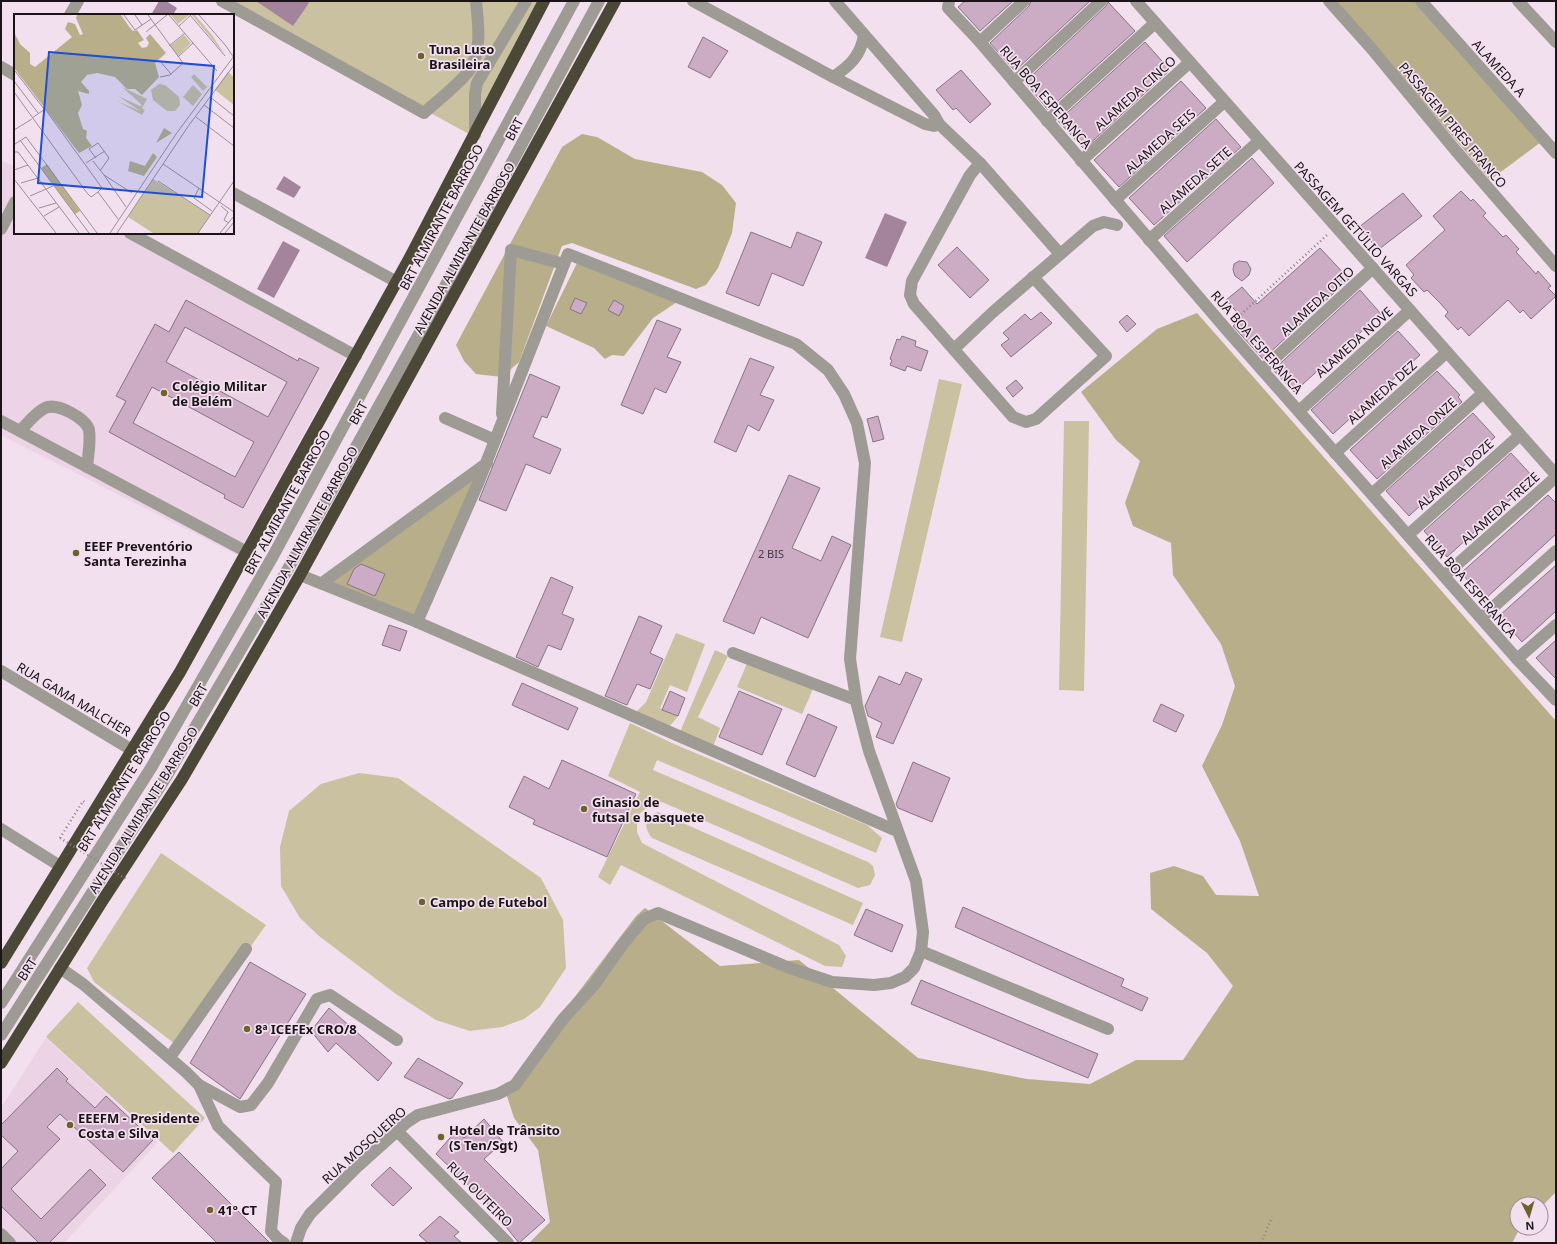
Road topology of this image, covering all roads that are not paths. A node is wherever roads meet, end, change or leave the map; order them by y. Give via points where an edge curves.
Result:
1 (78, 1) edge
2 (222, 1) edge
3 (476, 1) edge
4 (526, 1) edge
5 (544, 1) edge
6 (574, 1) edge
7 (599, 1) edge
8 (615, 1) edge
9 (693, 1) edge
10 (835, 1) edge
11 (948, 1) edge
12 (1024, 1) edge
13 (1101, 1) edge
14 (1136, 1) edge
15 (1329, 1) edge
16 (1421, 1) edge
17 (1518, 1) edge
18 (71, 14) edge
19 (1155, 22) junction
20 (864, 35) junction
21 (980, 42) junction
22 (1556, 42) edge
23 (1190, 62) junction
24 (1, 67) edge
25 (14, 74) edge
26 (833, 77) junction
27 (458, 82) junction
28 (1014, 82) junction
29 (477, 83) junction
30 (1224, 102) junction
31 (1047, 121) junction
32 (939, 124) junction
33 (475, 135) junction
34 (1259, 141) junction
35 (1556, 153) edge
36 (1082, 161) junction
37 (980, 163) junction
38 (234, 194) edge
39 (1115, 200) junction
40 (14, 204) edge
41 (1117, 225) dead end
42 (1, 229) edge
43 (132, 234) edge
44 (1149, 240) junction
45 (1060, 254) junction
46 (564, 264) junction
47 (1556, 266) edge
48 (1373, 268) junction
49 (1033, 277) junction
50 (397, 282) junction
51 (1410, 310) junction
52 (954, 350) junction
53 (1447, 352) junction
54 (356, 356) junction
55 (1262, 370) junction
56 (1483, 393) junction
57 (1299, 411) junction
58 (445, 418) dead end
59 (1, 421) edge
60 (501, 425) junction
61 (20, 431) junction
62 (1520, 435) junction
63 (495, 440) junction
64 (1335, 453) junction
65 (487, 462) junction
66 (88, 467) junction
67 (1556, 476) edge
68 (1372, 494) junction
69 (1408, 535) junction
70 (1556, 551) edge
71 (247, 552) junction
72 (300, 575) junction
73 (1444, 576) junction
74 (322, 583) junction
75 (1481, 618) junction
76 (417, 622) junction
77 (1556, 625) edge
78 (733, 653) dead end
79 (1517, 659) junction
80 (1, 671) edge
81 (1554, 699) edge
82 (856, 700) junction
83 (132, 750) junction
84 (1, 829) edge
85 (897, 831) junction
86 (60, 866) junction
87 (5, 947) edge
88 (246, 949) dead end
89 (921, 951) junction
90 (1, 963) edge
91 (60, 968) junction
92 (1, 1003) edge
93 (1108, 1029) dead end
94 (1, 1035) edge
95 (397, 1040) dead end
96 (170, 1057) junction
97 (1, 1063) edge
98 (199, 1085) junction
99 (397, 1131) junction
100 (1, 1234) edge
101 (10, 1243) edge
102 (284, 1243) edge
103 (296, 1243) edge
104 (508, 1243) edge

1 - 18 street
2 - 27 street via 424,113
3 - 27 street via 479,37 477,52 471,69
4 - 29 street
5 - 33 highway
6 - 92 street, BRT ALMIRANTE BARROSO via 274,556 151,768
7 - 94 street, BRT via 432,311 289,567 166,777
8 - 72 highway, AVENIDA ALMIRANTE BARROSO
9 - 26 street
10 - 20 street
11 - 21 street, RUA BOA ESPERANCA via 948,8
12 - 21 street
13 - 28 street
14 - 19 street, PASSAGEM GETÚLIO VARGAS
15 - 47 street, PASSAGEM PIRES FRANCO
16 - 35 street, ALAMEDA A
17 - 22 street
19 - 23 street, PASSAGEM GETÚLIO VARGAS
19 - 31 street
20 - 26 street via 862,48 843,70
20 - 32 street
21 - 28 street, RUA BOA ESPERANCA
23 - 30 street, PASSAGEM GETÚLIO VARGAS
23 - 36 street, ALAMEDA CINCO
24 - 25 street
26 - 32 street via 925,124
27 - 29 street
28 - 31 street, RUA BOA ESPERANCA
29 - 33 street
30 - 34 street, PASSAGEM GETÚLIO VARGAS
30 - 39 street, ALAMEDA SEIS
31 - 36 street, RUA BOA ESPERANCA
32 - 37 street
33 - 50 highway
34 - 44 street, ALAMEDA SETE
34 - 48 street, PASSAGEM GETÚLIO VARGAS
36 - 39 street, RUA BOA ESPERANCA
37 - 45 street
37 - 52 street via 970,175 912,281 910,290 914,304
38 - 50 street
39 - 44 street, RUA BOA ESPERANCA
40 - 42 street
41 - 45 street via 1104,222 1093,226
43 - 54 street
44 - 55 street, RUA BOA ESPERANCA
45 - 49 street
46 - 60 street
46 - 60 street via 511,250
46 - 82 street, RUA MOSQUEIRO via 568,254 796,344 828,370 841,389 857,423 865,463 850,659
48 - 51 street, PASSAGEM GETÚLIO VARGAS
48 - 55 street, ALAMEDA OITO
49 - 52 street
49 - 52 street via 1106,356 1036,419 1026,422 1013,417
50 - 54 highway
51 - 53 street, PASSAGEM GETÚLIO VARGAS
51 - 57 street, ALAMEDA NOVE
53 - 56 street, PASSAGEM GETÚLIO VARGAS
53 - 64 street, ALAMEDA DEZ
54 - 71 highway
55 - 57 street, RUA BOA ESPERANCA
56 - 62 street, PASSAGEM GETÚLIO VARGAS
56 - 68 street, ALAMEDA ONZE
57 - 64 street, RUA BOA ESPERANCA
58 - 63 street
59 - 61 street
60 - 63 street
61 - 66 street
61 - 66 street via 45,407 56,406 72,414 83,421 89,429
62 - 67 street, PASSAGEM GETÚLIO VARGAS
62 - 69 street, ALAMEDA DOZE
63 - 65 street
64 - 68 street, RUA BOA ESPERANCA
65 - 74 street
65 - 76 street
66 - 71 street
67 - 73 street, ALAMEDA TREZE
68 - 69 street, RUA BOA ESPERANCA
69 - 73 street, RUA BOA ESPERANCA
70 - 75 street
71 - 83 highway via 180,672
72 - 74 street
72 - 91 highway, AVENIDA ALMIRANTE BARROSO via 182,779
73 - 75 street, RUA BOA ESPERANCA
74 - 76 street
75 - 79 street, RUA BOA ESPERANCA
76 - 85 street
77 - 79 street
78 - 82 street
79 - 81 street, RUA BOA ESPERANCA
80 - 83 street, RUA GAMA MALCHER
82 - 85 street, RUA MOSQUEIRO via 869,751
83 - 86 highway
84 - 86 street
85 - 89 street, RUA MOSQUEIRO via 916,881 923,932
86 - 87 highway
87 - 90 highway
88 - 96 street
89 - 93 street
89 - 99 street, RUA MOSQUEIRO via 914,968 905,977 892,983 874,985 832,982 787,967 658,913 644,920 623,944 594,985 563,1019 515,1085 498,1094 418,1115
91 - 96 street via 83,984
91 - 97 highway, AVENIDA ALMIRANTE BARROSO
95 - 98 street via 330,995 317,999 252,1106 240,1107
96 - 98 street
98 - 102 street via 218,1126 276,1182 271,1230
99 - 103 street, RUA MOSQUEIRO via 310,1214 301,1228
99 - 104 street, RUA OUTEIRO
100 - 101 street

